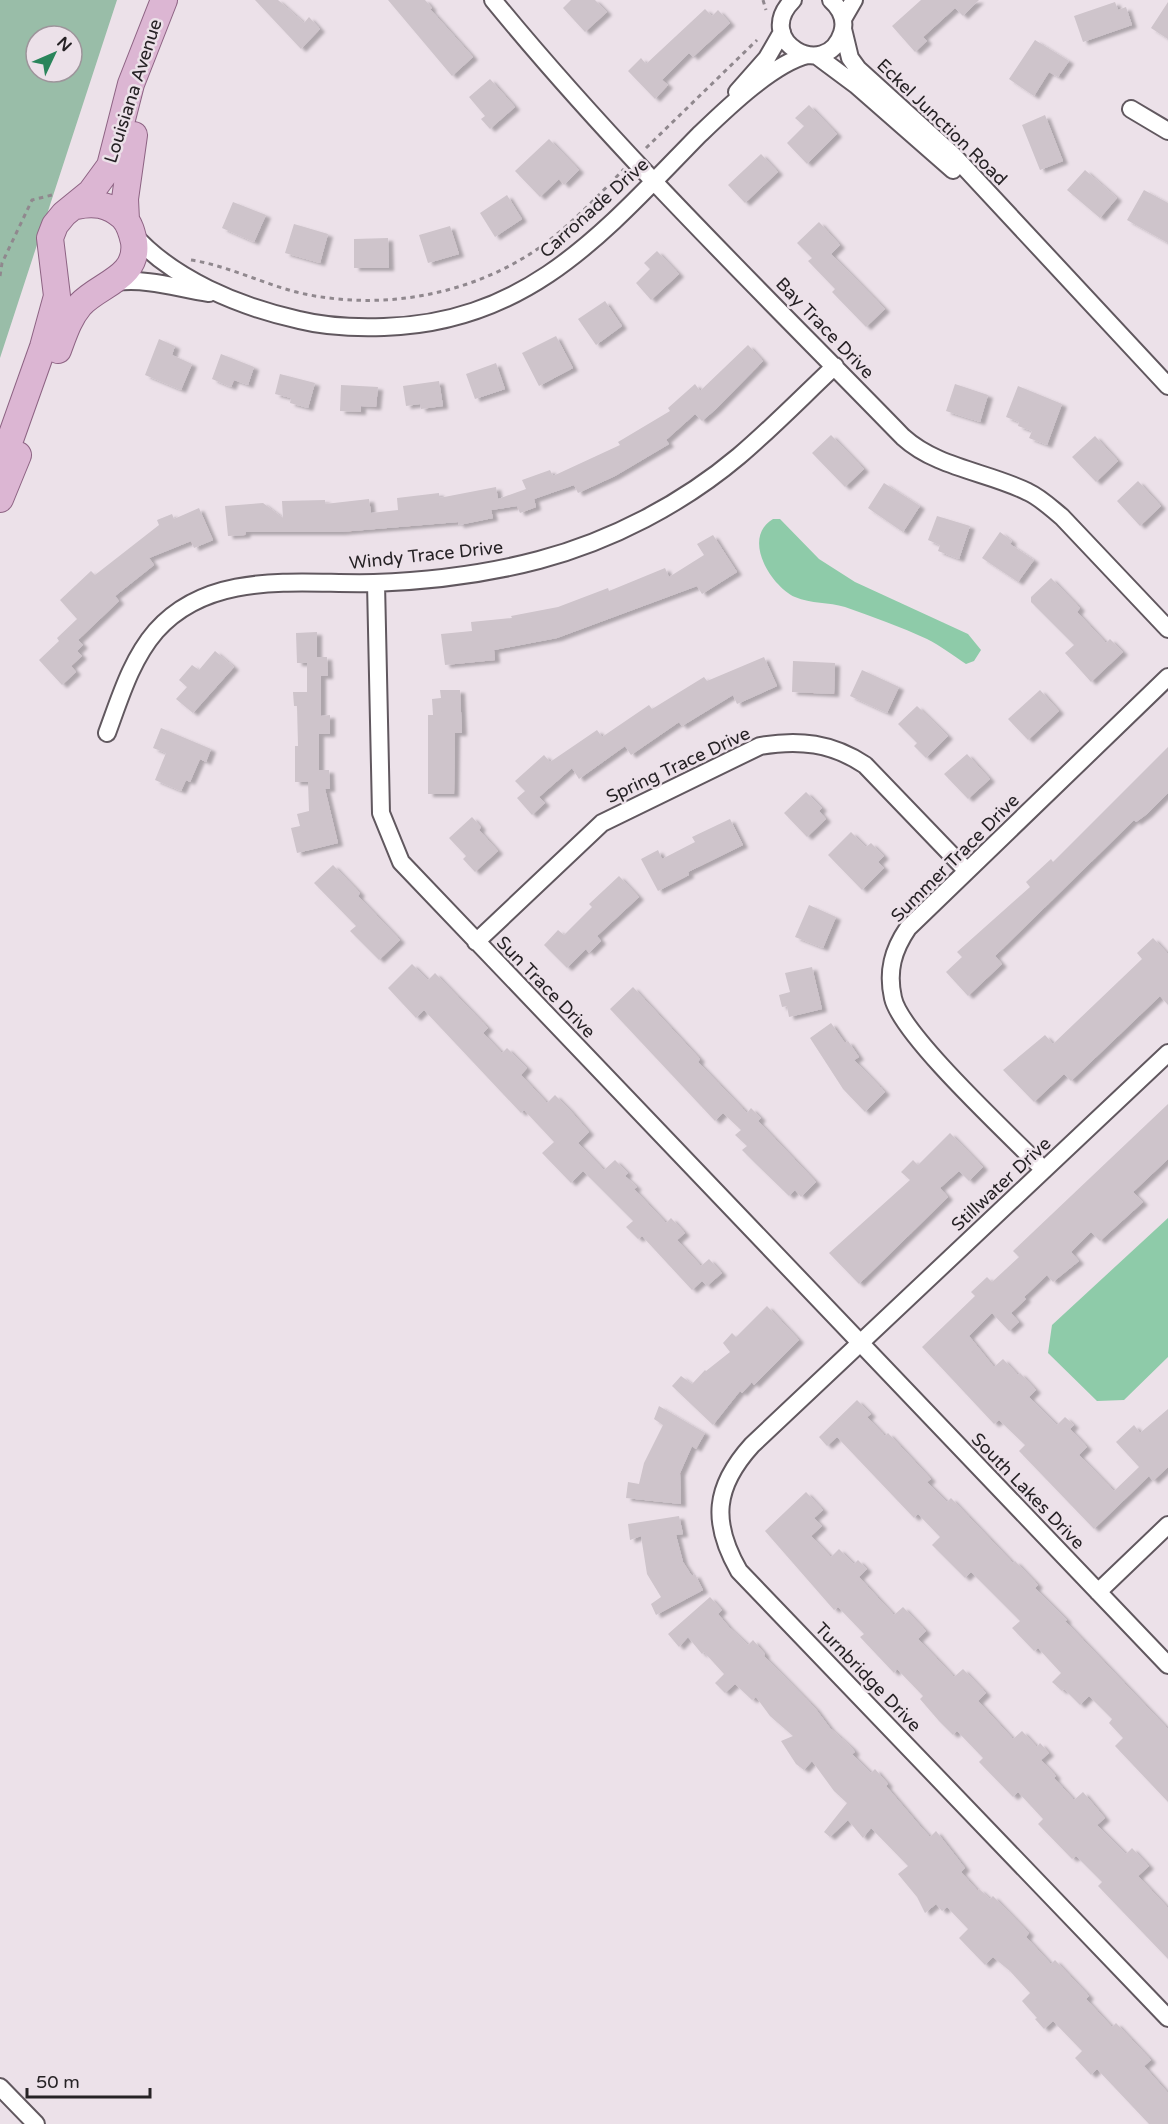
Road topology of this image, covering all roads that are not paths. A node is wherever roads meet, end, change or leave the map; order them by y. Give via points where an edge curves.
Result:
1 (166, 0) edge
2 (494, 0) edge
3 (793, 0) edge
4 (831, 0) edge
5 (854, 0) edge
6 (777, 16) edge
7 (843, 24) junction
8 (812, 56) junction
9 (726, 108) junction
10 (1131, 109) dead end
11 (1168, 132) edge
12 (654, 181) junction
13 (76, 206) junction
14 (129, 227) junction
15 (1028, 236) junction
16 (54, 266) junction
17 (108, 284) junction
18 (225, 296) junction
19 (835, 366) junction
20 (1168, 386) edge
21 (0, 468) edge
22 (0, 499) edge
23 (376, 583) junction
24 (1168, 629) edge
25 (1168, 677) edge
26 (107, 733) dead end
27 (967, 872) junction
28 (476, 942) junction
29 (1168, 1053) edge
30 (1044, 1170) junction
31 (860, 1344) junction
32 (1168, 1525) edge
33 (1098, 1592) junction
34 (1168, 1665) edge
35 (1168, 2018) edge
36 (0, 2087) edge
37 (36, 2124) edge

1 - 13 main road, Louisiana Avenue via 143,48 110,166
1 - 14 main road, Louisiana Avenue via 133,140 125,199
2 - 12 street, Bay Trace Drive via 545,63
3 - 6 street
4 - 7 street, Eckel Junction Road via 840,10
5 - 7 street
6 - 8 street, Eckel Junction Road via 791,48
6 - 9 street, Carronade Drive via 767,58
7 - 8 street via 834,46
7 - 15 street, Eckel Junction Road via 850,58 858,69 954,156
8 - 9 street, Carronade Drive via 780,67
8 - 15 street, Eckel Junction Road via 856,85
9 - 12 street, Carronade Drive
10 - 11 street
12 - 18 street, Carronade Drive via 578,254 548,276 491,306 445,320 410,326 320,325
12 - 19 street, Bay Trace Drive
13 - 14 main road via 104,205
13 - 16 main road, Louisiana Avenue via 59,219 50,238
14 - 17 main road, Louisiana Avenue via 134,246 132,260 125,272
14 - 18 street, Carronade Drive via 149,252
15 - 20 street, Eckel Junction Road
16 - 17 main road via 75,285 88,288
16 - 21 main road, Louisiana Avenue via 57,296 52,316
17 - 18 street, Carronade Drive via 139,279
17 - 22 main road, Louisiana Avenue via 88,297 71,316
19 - 23 street, Windy Trace Drive via 737,457 664,508 619,531 502,568
19 - 24 street, Bay Trace Drive via 914,446 1045,502
23 - 26 street, Windy Trace Drive via 246,585 198,599 158,629 144,646
23 - 28 street, Sun Trace Drive via 381,813 401,862
25 - 27 street, Summer Trace Drive
27 - 28 street, Spring Trace Drive via 865,765 825,746 780,742 760,746 602,823
27 - 30 street, Summer Trace Drive via 898,942 890,971 893,999 913,1035
28 - 31 street, Sun Trace Drive
29 - 30 street, Stillwater Drive
30 - 31 street, Stillwater Drive
31 - 33 street, South Lakes Drive
31 - 35 street, Turnbridge Drive via 736,1462 720,1504 720,1529 727,1549 740,1571
32 - 33 street
33 - 34 street, South Lakes Drive
36 - 37 street

